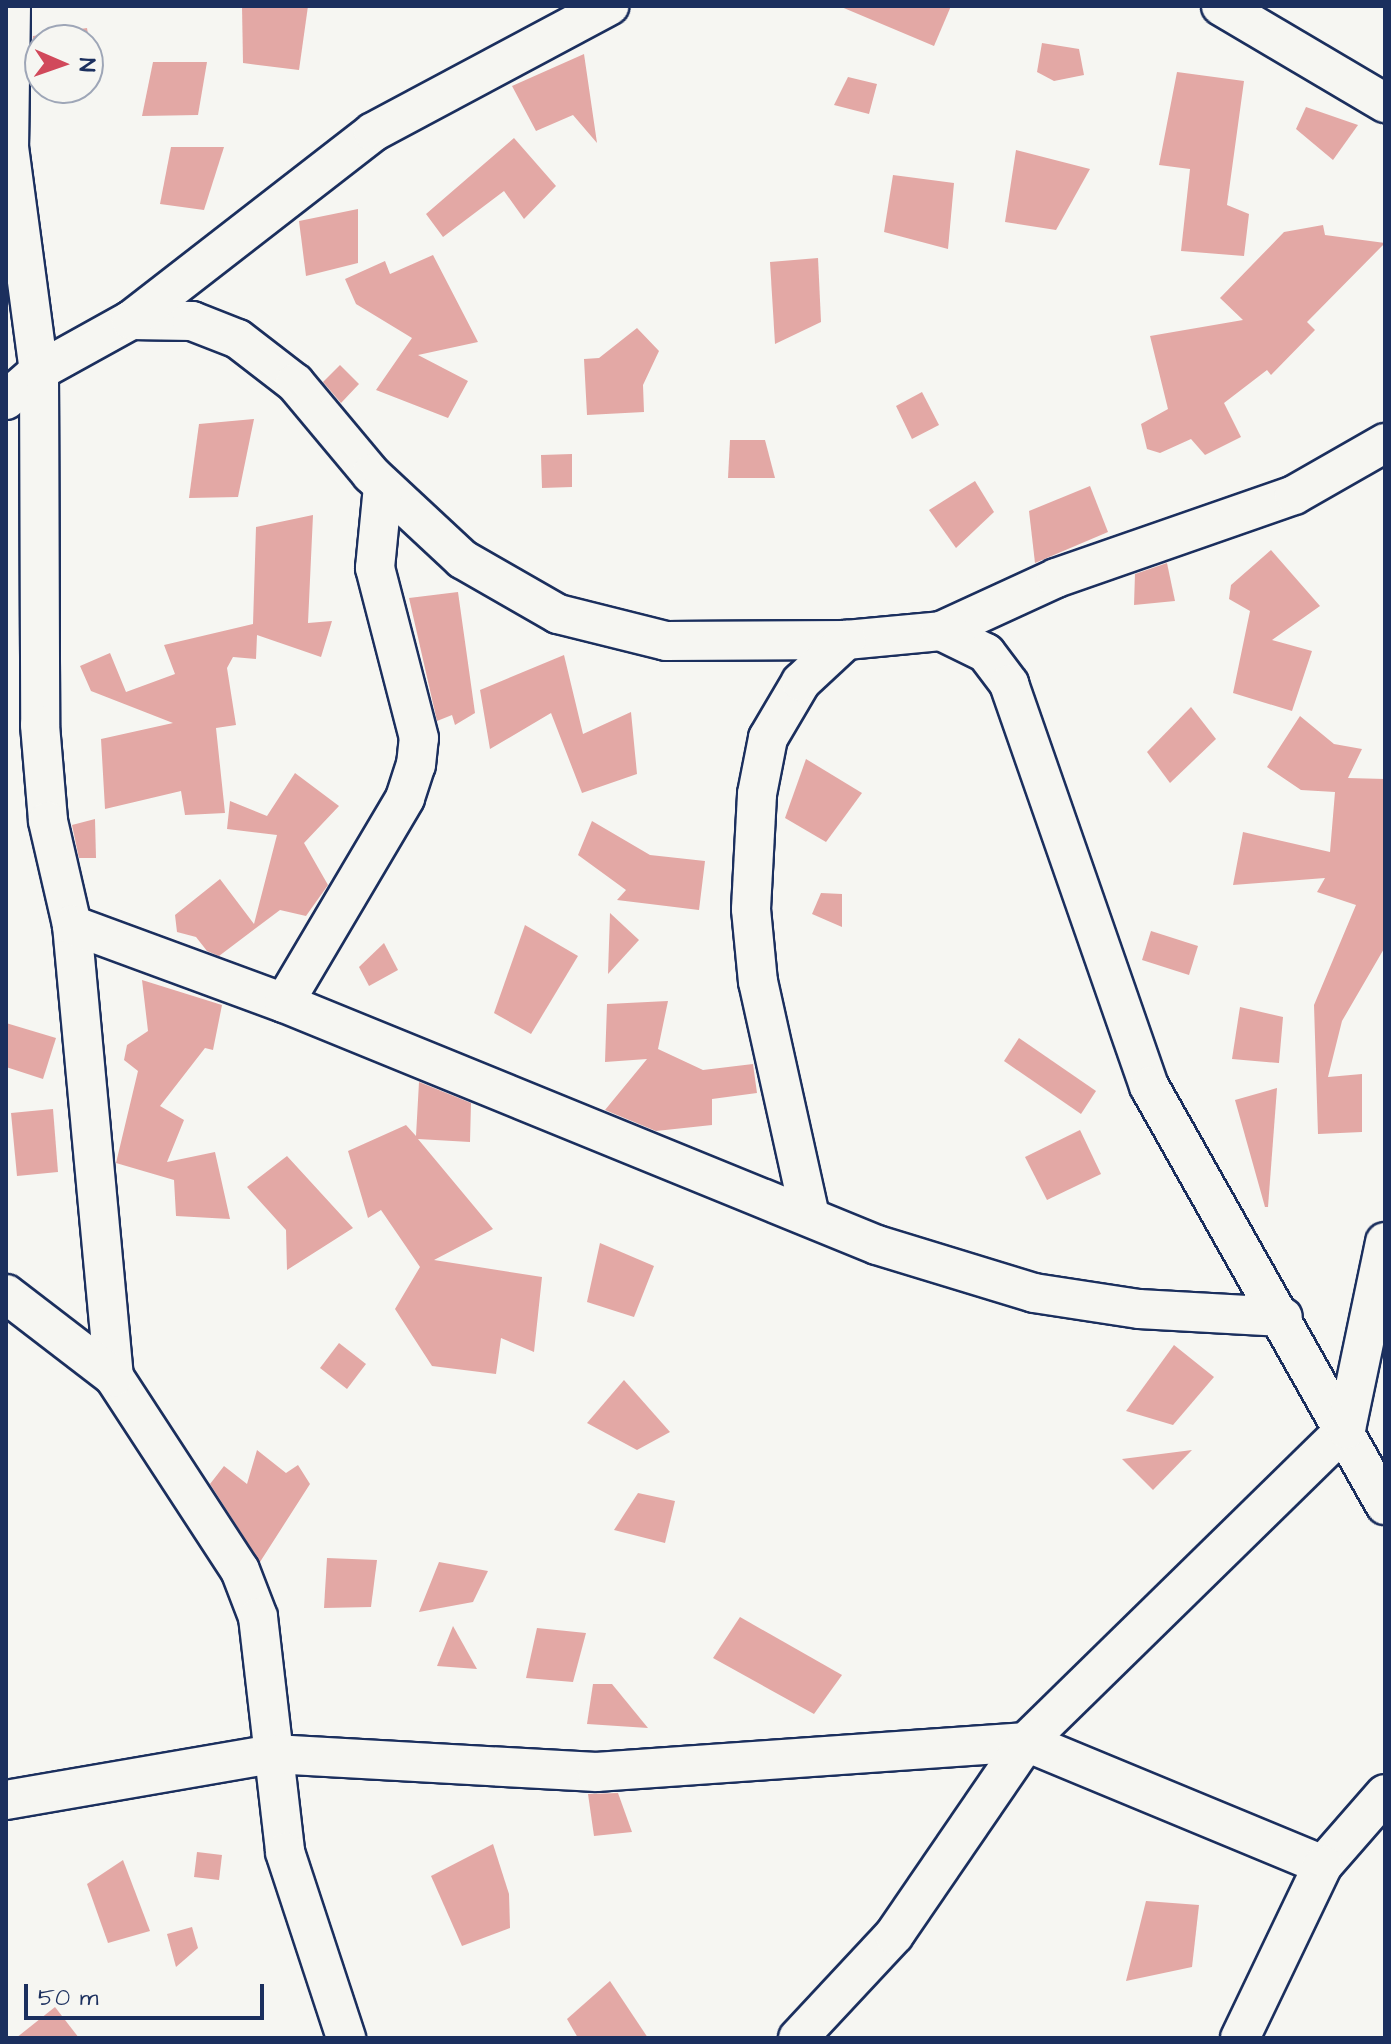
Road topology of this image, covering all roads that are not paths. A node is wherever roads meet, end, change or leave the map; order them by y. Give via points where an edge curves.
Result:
1 (11, 6) edge
2 (609, 6) edge
3 (1221, 6) edge
4 (8, 76) edge
5 (1385, 103) edge
6 (8, 152) edge
7 (131, 320) junction
8 (39, 371) junction
9 (6, 400) edge
10 (1385, 443) edge
11 (383, 486) junction
12 (941, 631) junction
13 (846, 640) junction
14 (72, 925) junction
15 (284, 1003) junction
16 (810, 1216) junction
17 (1385, 1242) edge
18 (6, 1294) edge
19 (1283, 1317) junction
20 (114, 1377) junction
21 (1346, 1429) junction
22 (1385, 1505) edge
23 (1026, 1742) junction
24 (273, 1754) junction
25 (6, 1800) edge
26 (1383, 1803) edge
27 (1323, 1865) junction
28 (346, 2038) edge
29 (798, 2038) edge
30 (1240, 2038) edge

1 - 4 street
2 - 7 street via 373,132
3 - 5 street
4 - 6 street
6 - 8 street
7 - 8 street
7 - 11 street via 192,321 238,339 295,383
8 - 9 street
8 - 14 street via 40,725 48,821
10 - 12 street via 1294,495 1056,578
11 - 13 street via 462,559 558,614 666,641
11 - 15 street via 375,568 419,738 416,765 405,798
12 - 13 street
12 - 19 street via 986,653 1009,684 1149,1086
13 - 16 street via 801,682 768,738 757,794 751,909 758,982
14 - 15 street
14 - 20 street
15 - 16 street
16 - 19 street via 1034,1293 1139,1309
17 - 21 street
18 - 20 street
19 - 21 street
20 - 24 street via 240,1570 258,1617
21 - 22 street
21 - 23 street
23 - 24 street via 597,1772
23 - 27 street
23 - 29 street via 894,1935
24 - 25 street
24 - 28 street via 285,1852
26 - 27 street
27 - 30 street

